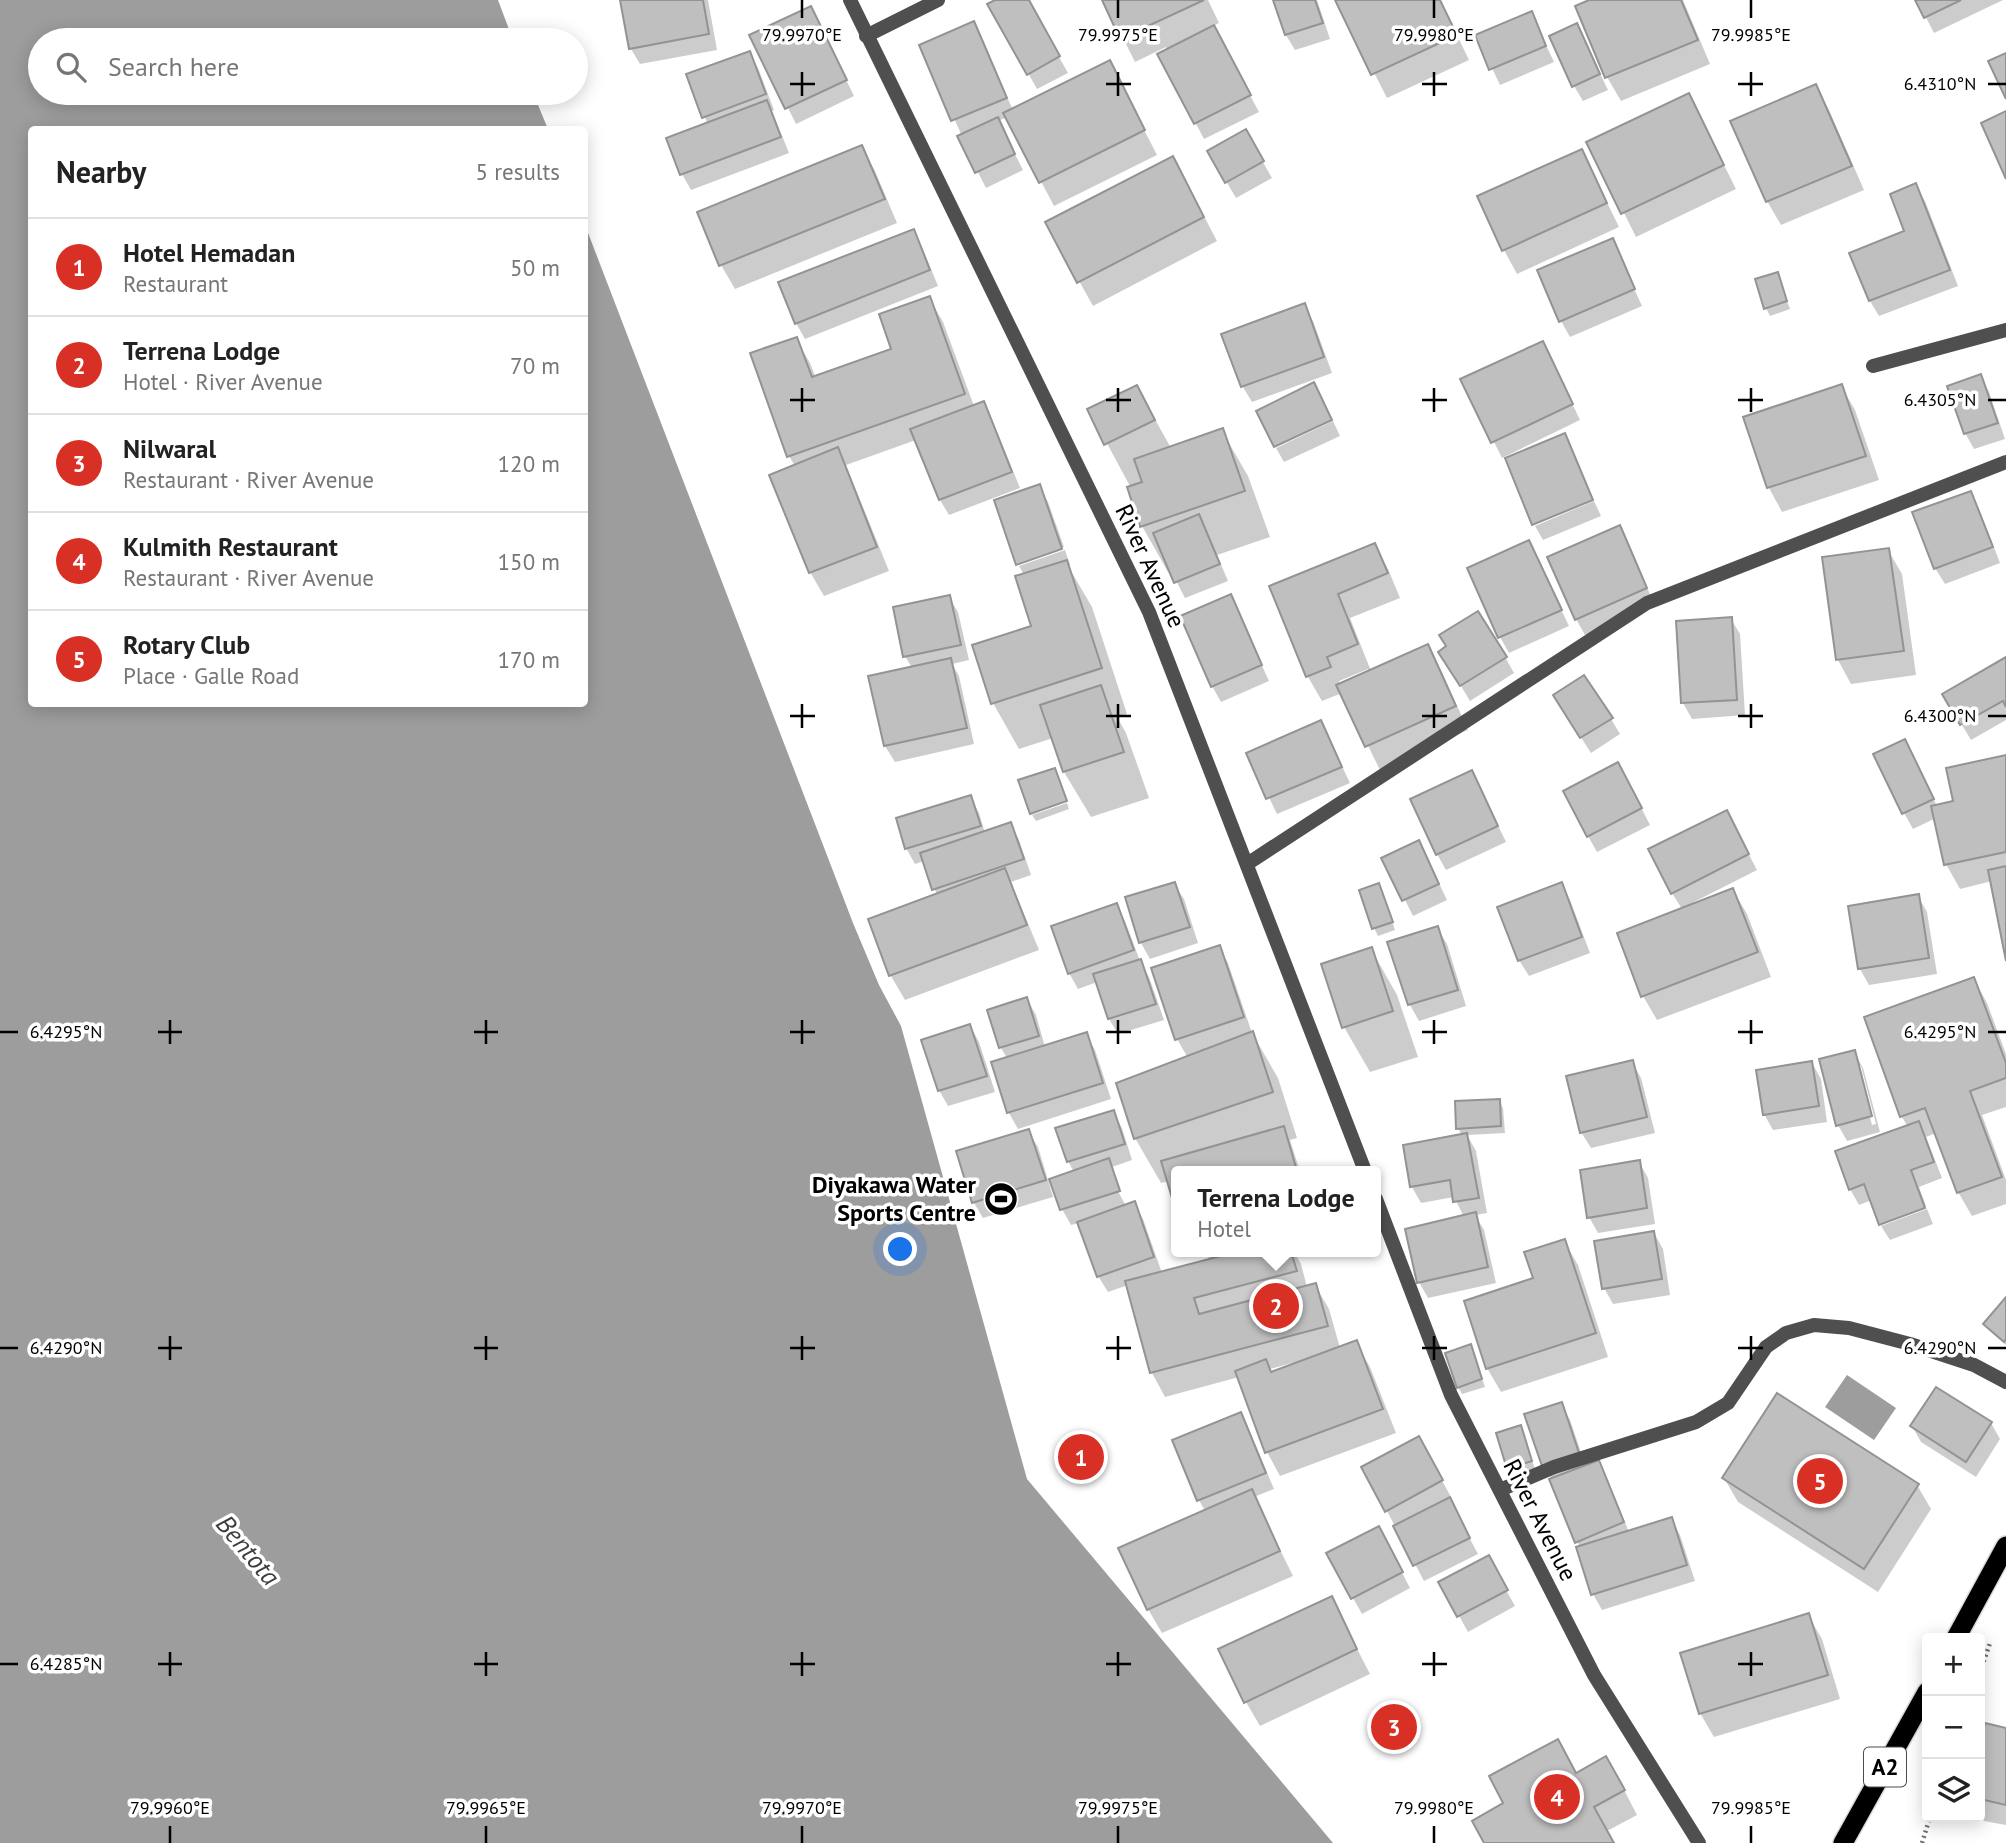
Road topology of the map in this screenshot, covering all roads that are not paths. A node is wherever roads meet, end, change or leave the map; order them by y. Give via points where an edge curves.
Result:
1 (850, 0) edge
2 (938, 0) edge
3 (866, 36) junction
4 (2006, 330) edge
5 (1873, 366) dead end
6 (2006, 462) edge
7 (1247, 864) junction
8 (1363, 1166) edge
9 (1381, 1212) edge
10 (2006, 1382) edge
11 (1500, 1490) junction
12 (2006, 1546) edge
13 (1959, 1633) edge
14 (1925, 1696) edge
15 (1699, 1843) edge
16 (1843, 1843) edge

1 - 3 street, River Avenue
2 - 3 street
3 - 7 street, River Avenue via 1149,612
4 - 5 street
6 - 7 street via 1647,603
7 - 8 street, River Avenue
9 - 11 street, River Avenue via 1451,1395
10 - 11 street via 1974,1365 1910,1343 1849,1328 1814,1325 1766,1347 1728,1403 1696,1422 1554,1467
11 - 15 street, River Avenue via 1594,1675
12 - 13 highway
14 - 16 highway, A2

